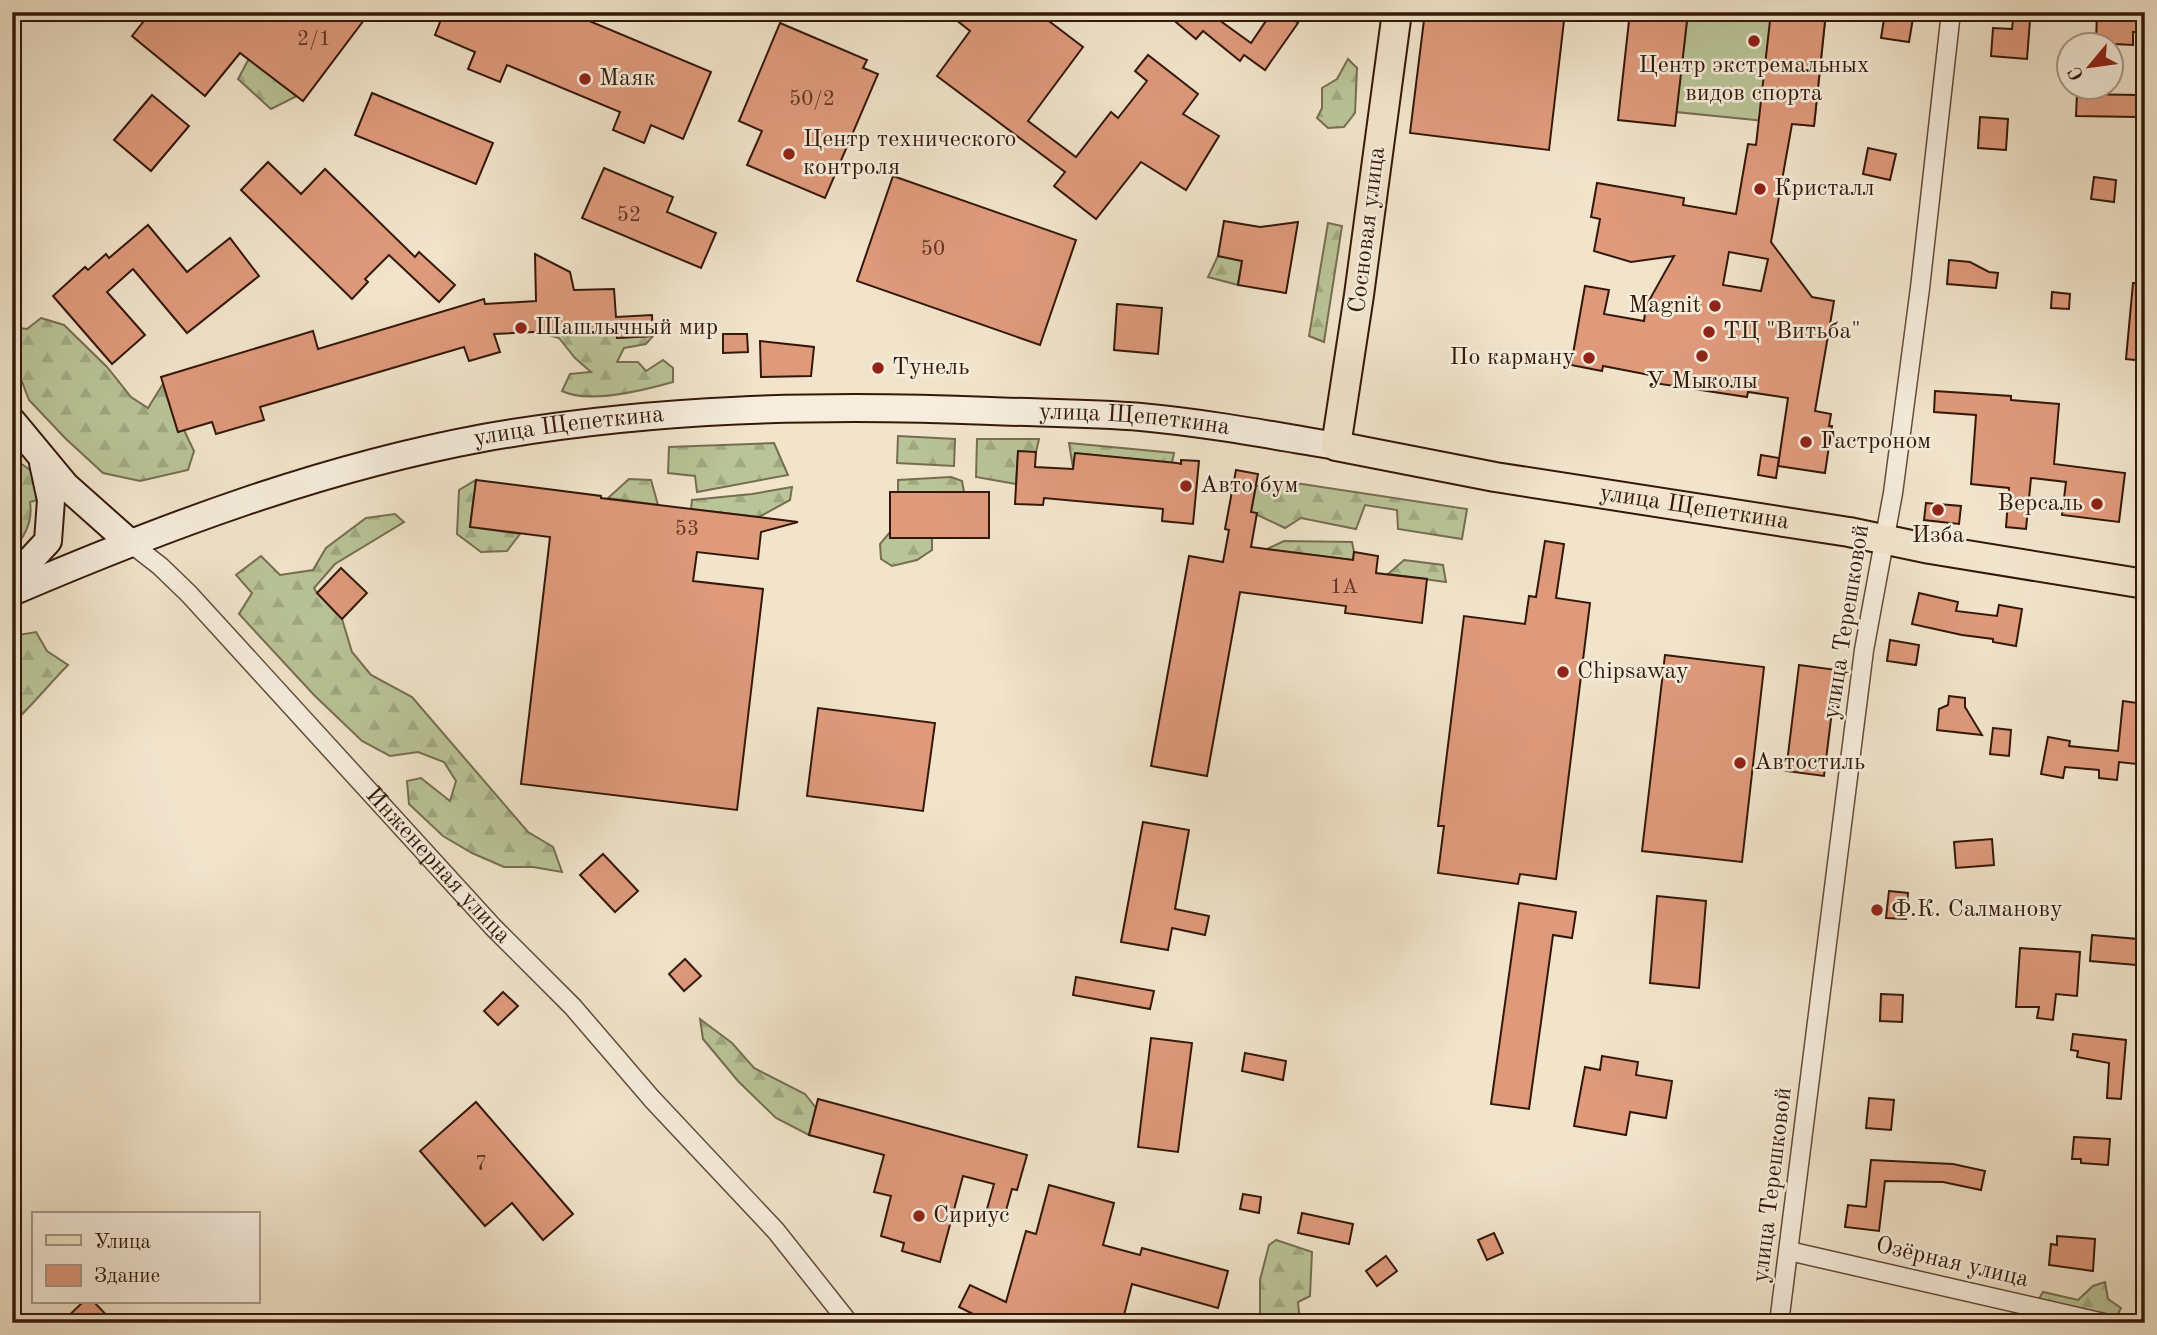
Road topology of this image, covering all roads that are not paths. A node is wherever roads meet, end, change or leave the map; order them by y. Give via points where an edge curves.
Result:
1 (1397, 12) edge
2 (1951, 12) edge
3 (12, 421) edge
4 (1336, 446) junction
5 (42, 457) junction
6 (1885, 541) junction
7 (129, 542) junction
8 (12, 580) edge
9 (2145, 584) edge
10 (12, 592) edge
11 (1789, 1251) junction
12 (849, 1323) edge
13 (1779, 1323) edge
14 (2104, 1323) edge

1 - 4 main road, Сосновая улица
2 - 6 street, улица Терешковой
3 - 5 main road, Инженерная улица
4 - 6 main road, улица Щепеткина
4 - 7 main road, улица Щепеткина via 1140,417 903,407 697,411 484,438 408,455 298,484
5 - 7 main road, Инженерная улица via 66,486
5 - 8 main road via 51,500 48,541
6 - 9 main road, улица Щепеткина
6 - 11 street, улица Терешковой via 1864,650
7 - 10 main road, улица Щепеткина
7 - 12 street, Инженерная улица via 189,594 484,917 573,1007 776,1231
11 - 13 street, улица Терешковой
11 - 14 street, Озёрная улица

